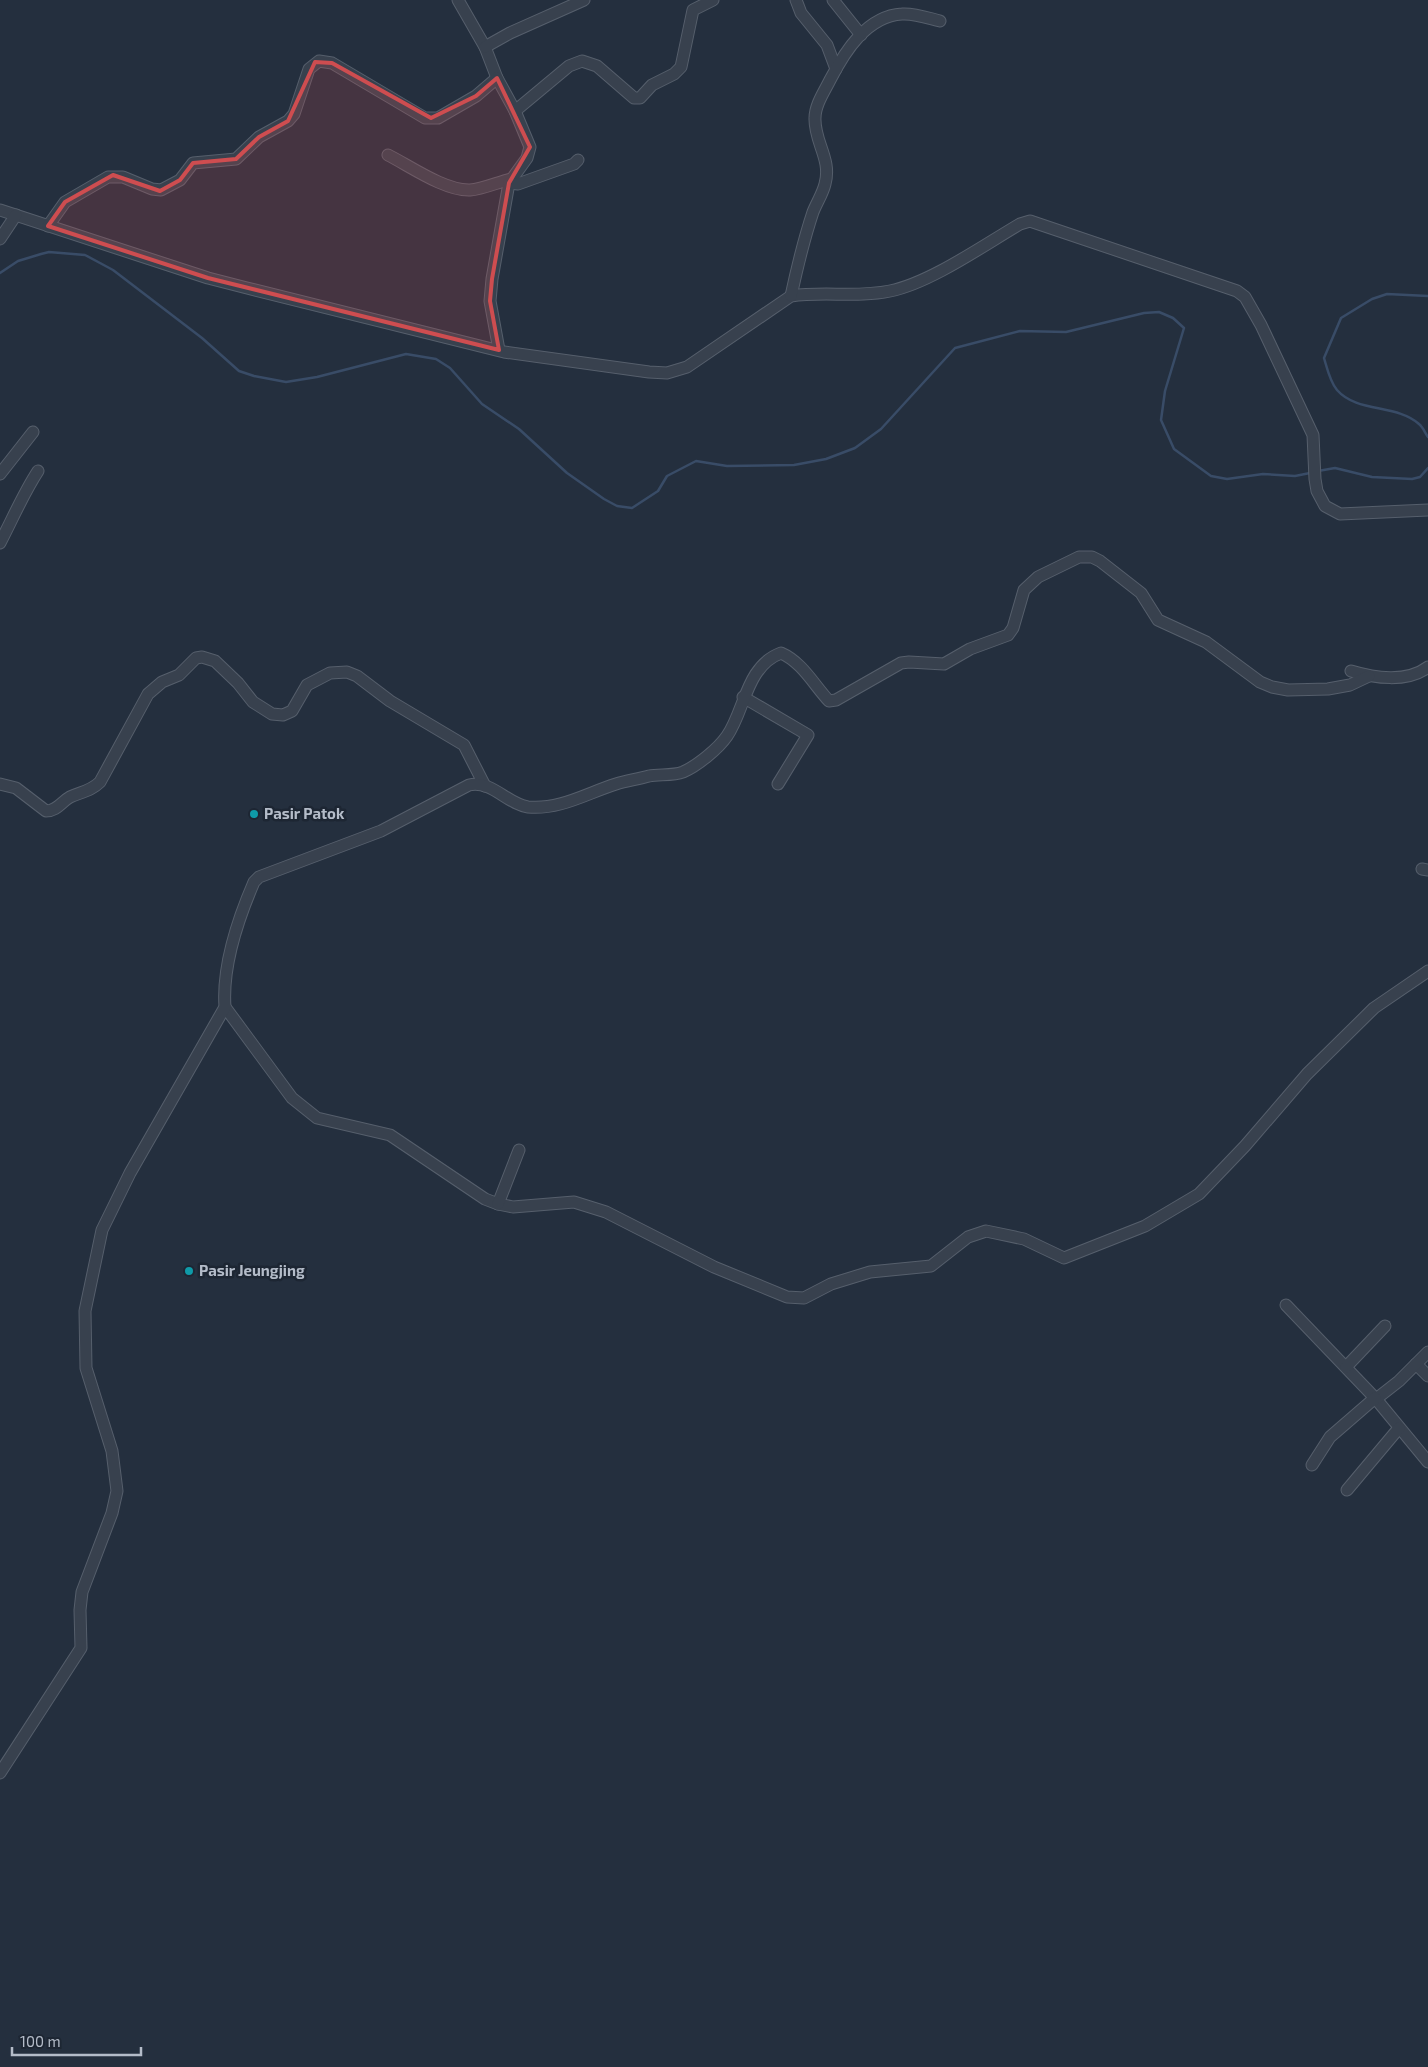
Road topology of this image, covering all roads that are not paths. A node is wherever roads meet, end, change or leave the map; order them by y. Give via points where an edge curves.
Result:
1 (458, 0) edge
2 (584, 0) edge
3 (713, 0) edge
4 (833, 0) edge
5 (795, 1) edge
6 (940, 21) dead end
7 (861, 35) junction
8 (485, 47) junction
9 (836, 69) junction
10 (497, 78) junction
11 (515, 111) junction
12 (388, 155) dead end
13 (578, 160) dead end
14 (510, 181) junction
15 (0, 210) edge
16 (16, 215) junction
17 (48, 226) junction
18 (0, 239) edge
19 (791, 296) junction
20 (499, 350) junction
21 (33, 432) dead end
22 (38, 471) dead end
23 (0, 474) edge
24 (1428, 510) edge
25 (0, 543) edge
26 (1428, 667) edge
27 (1351, 671) dead end
28 (1369, 676) junction
29 (743, 697) junction
30 (0, 784) edge
31 (778, 784) dead end
32 (485, 786) junction
33 (1428, 971) edge
34 (225, 1006) junction
35 (519, 1150) dead end
36 (498, 1204) junction
37 (1286, 1305) dead end
38 (1385, 1326) dead end
39 (1428, 1352) edge
40 (1416, 1364) junction
41 (1346, 1367) junction
42 (1428, 1376) edge
43 (1375, 1399) junction
44 (1399, 1428) junction
45 (1428, 1462) edge
46 (1312, 1465) dead end
47 (1347, 1490) dead end
48 (0, 1773) edge

1 - 8 street
2 - 8 street
3 - 11 street via 693,10 679,70 652,85 640,98 634,98 597,66 582,61 569,66
4 - 7 street
5 - 9 street via 807,22 827,45
6 - 7 street via 895,15 865,29
7 - 9 street
8 - 10 street
9 - 19 street via 815,116 816,138 827,162 825,185 808,227
10 - 11 street
10 - 17 street via 476,96 438,118 425,118 332,63 316,62 310,69 291,118 259,138 240,156 193,163 178,181 158,191 123,177 108,177 65,202
11 - 14 street via 530,147 527,158
12 - 14 street via 460,189
13 - 14 street via 518,184
14 - 20 street via 490,301
15 - 16 street
16 - 17 street
16 - 18 street
17 - 20 street via 208,278
19 - 20 street via 687,367 667,373
19 - 24 street via 855,296 892,291 928,277 1030,221 1237,290 1245,297 1261,326 1304,413 1314,443 1317,491 1325,506 1340,514
21 - 23 street
22 - 25 street via 21,497 14,519
26 - 28 street via 1412,676
27 - 28 street
28 - 29 street via 1350,685 1328,689 1288,690 1260,682 1206,642 1158,620 1134,586 1100,561 1084,557 1049,571 1029,585 1019,600 1013,628 1008,635 970,649 944,664 901,664 829,701 788,656 781,653 772,656 761,667
29 - 31 street via 808,735
29 - 32 street via 728,735 682,773 655,774 614,784 578,800 529,807
30 - 32 street via 16,788 46,811 55,810 70,797 92,789 100,782 148,694 162,682 178,675 196,658 202,657 215,661 253,702 272,714 283,715 292,711 307,685 330,673 347,672 357,676 390,702 464,745
32 - 34 street via 469,785 381,831 254,882 236,928 223,985
33 - 36 street via 1368,1015 1307,1074 1199,1194 1145,1226 1070,1257 1064,1258 1024,1240 986,1231 968,1237 931,1266 870,1272 831,1284 804,1298 787,1297 714,1267 606,1212 574,1202 513,1207
34 - 36 street via 292,1098 317,1118 390,1134
34 - 48 street via 130,1173 102,1230 85,1311 86,1368 112,1451 118,1491 82,1592 82,1648
35 - 36 street
37 - 41 street
38 - 41 street
39 - 40 street
40 - 42 street
40 - 43 street
41 - 43 street
43 - 44 street
43 - 46 street via 1330,1437
44 - 45 street
44 - 47 street

